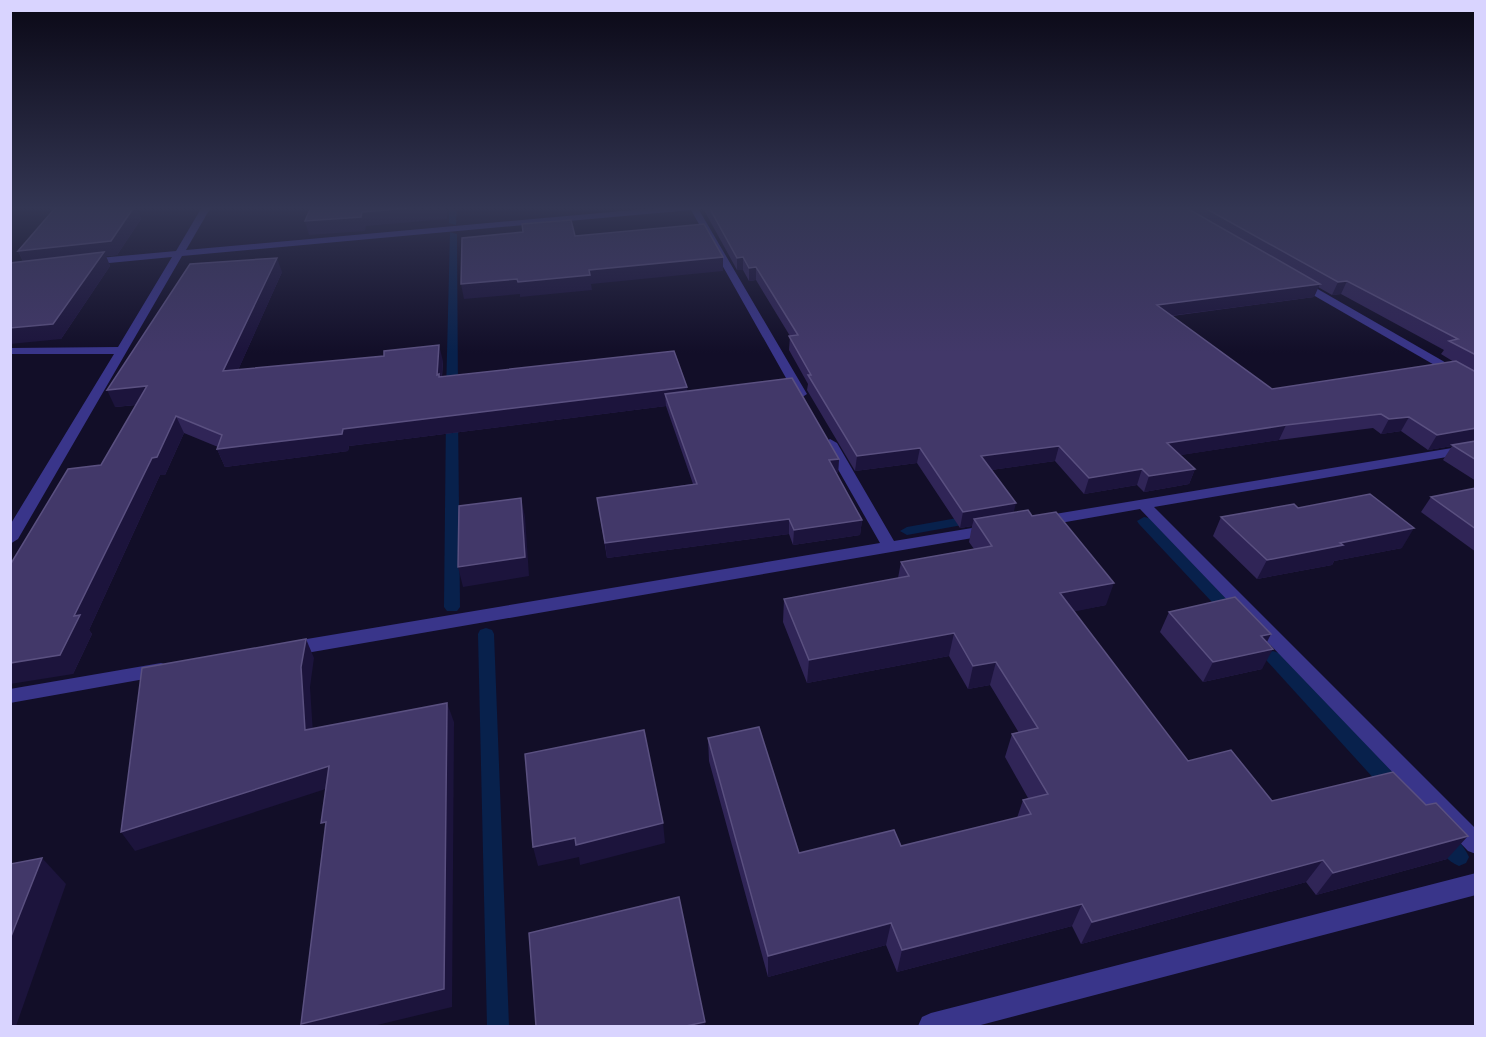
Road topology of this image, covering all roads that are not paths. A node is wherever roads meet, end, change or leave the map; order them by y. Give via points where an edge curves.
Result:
1 (164, 255) edge
2 (179, 255) edge
3 (720, 255) edge
4 (76, 263) edge
5 (1284, 274) edge
6 (123, 350) junction
7 (10, 351) edge
8 (1476, 385) edge
9 (807, 405) edge
10 (825, 435) edge
11 (1476, 448) edge
12 (1143, 504) junction
13 (1028, 524) edge
14 (1005, 527) edge
15 (10, 538) edge
16 (890, 547) junction
17 (278, 651) edge
18 (173, 668) edge
19 (10, 696) edge
20 (1476, 844) edge
21 (1476, 884) edge
22 (931, 1026) edge

1 - 4 street
2 - 6 street
3 - 9 street
5 - 8 street
6 - 7 street
6 - 15 street
10 - 16 street
11 - 12 street
12 - 13 street
12 - 20 street
14 - 16 street
16 - 17 street
18 - 19 street
21 - 22 street

